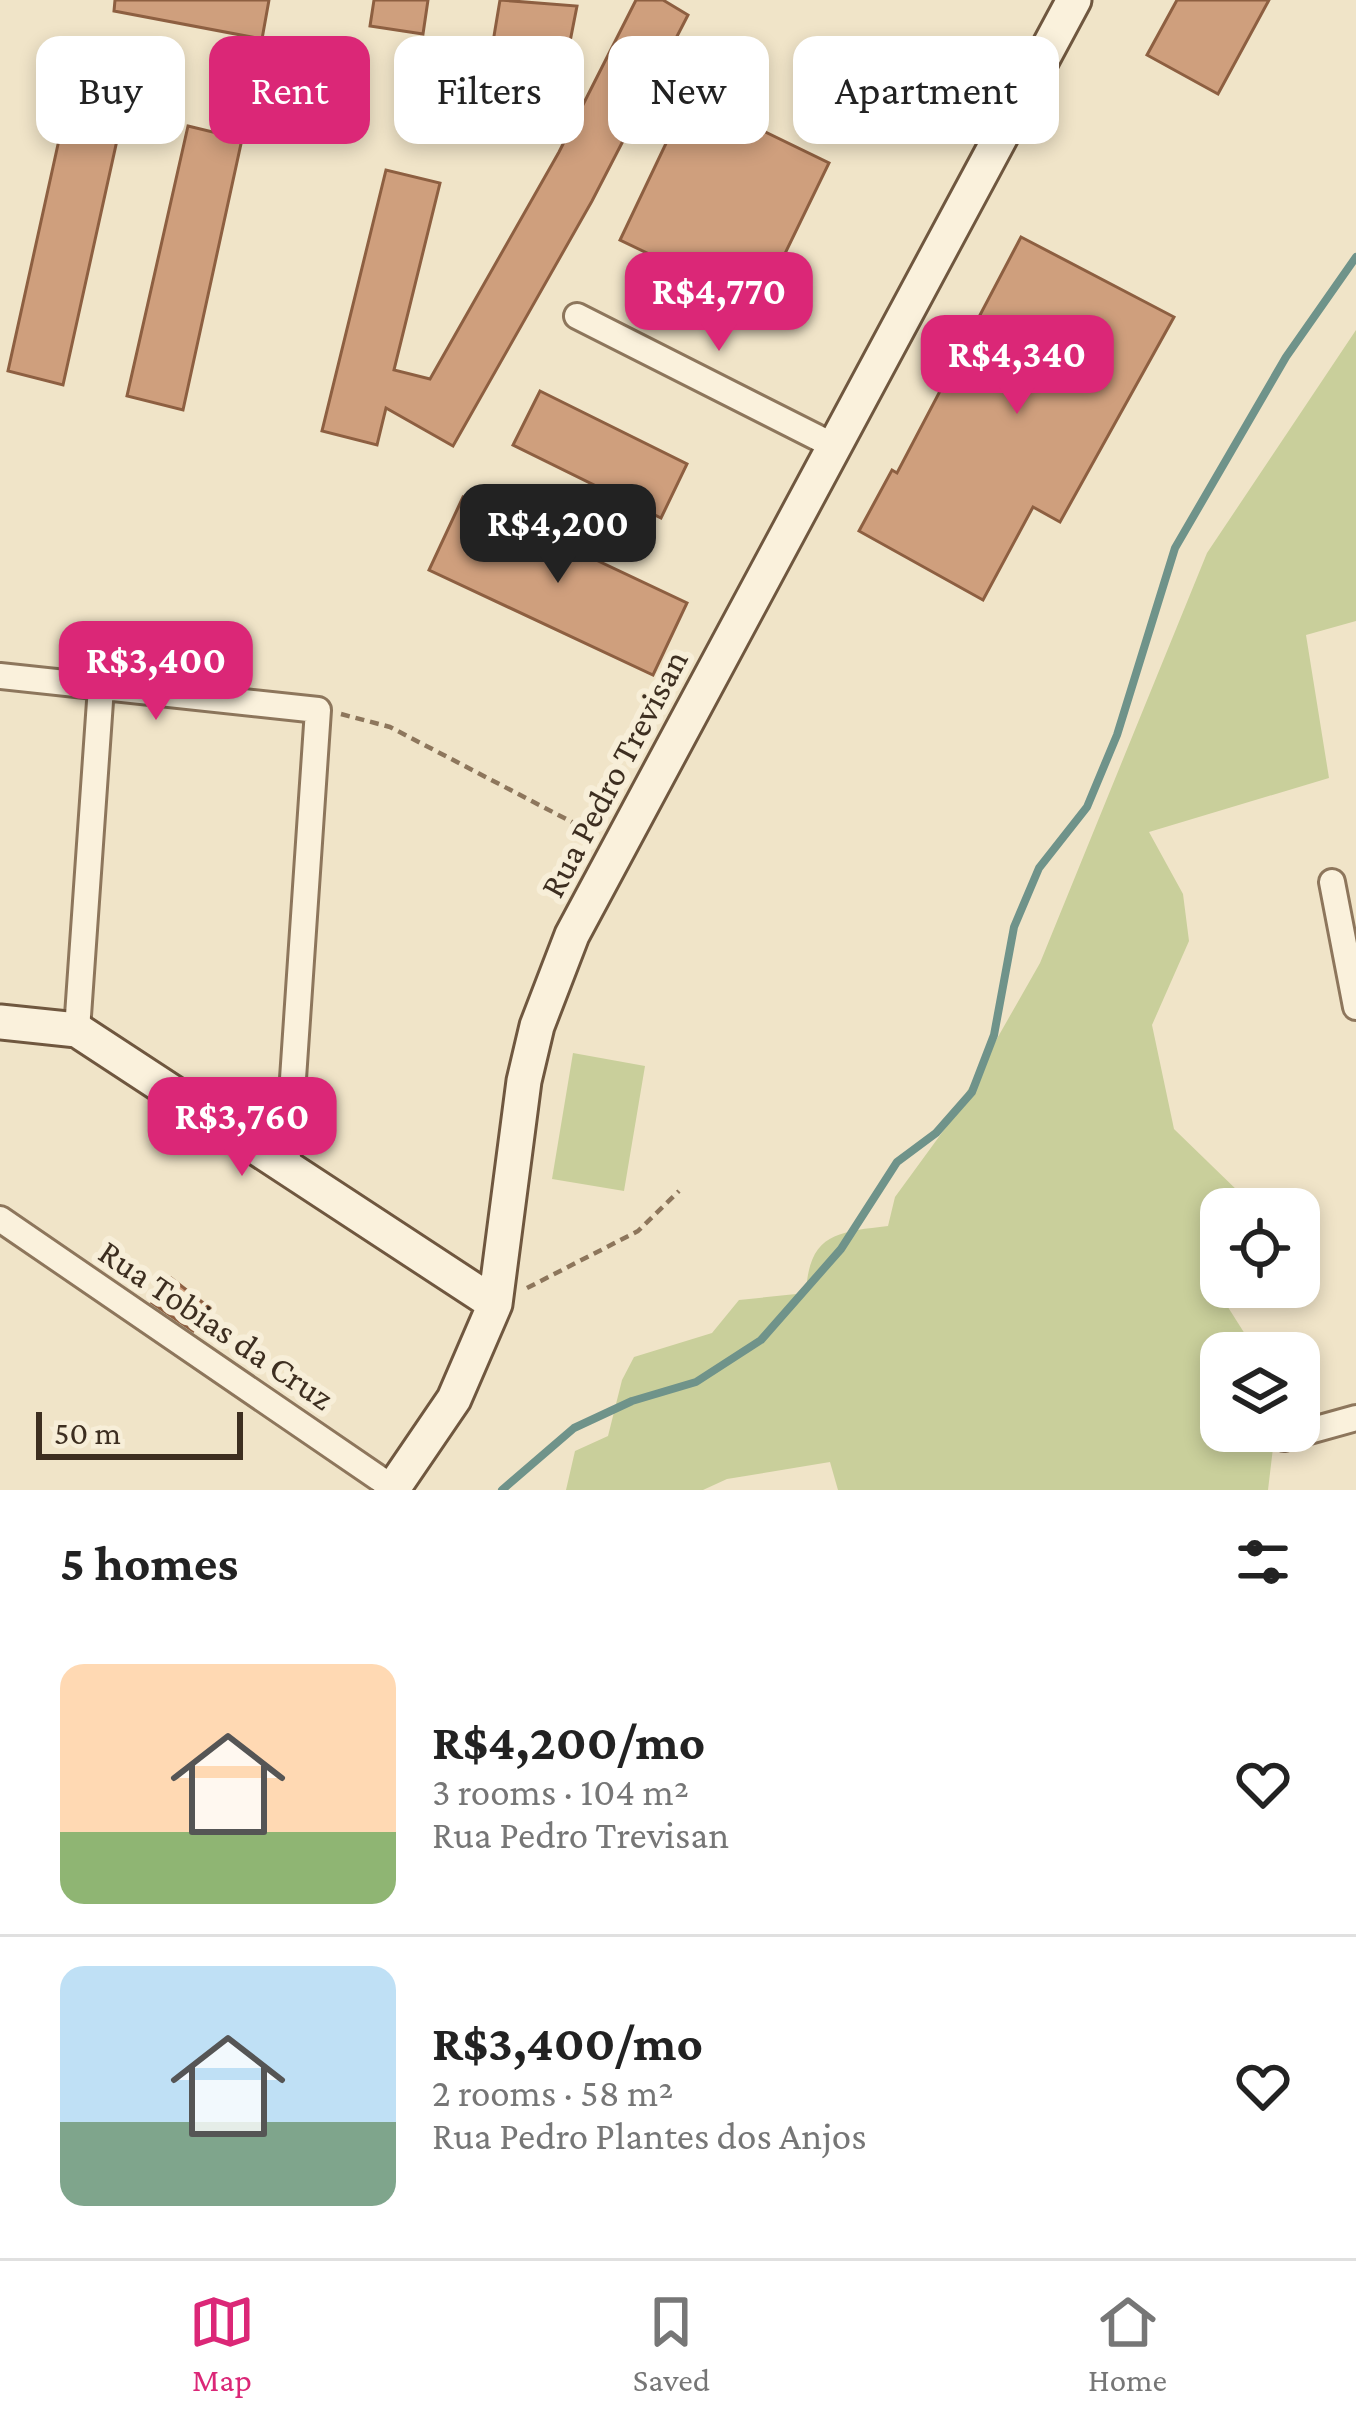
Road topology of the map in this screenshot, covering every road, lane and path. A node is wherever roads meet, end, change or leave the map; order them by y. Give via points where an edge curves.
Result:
1 (1074, 0) edge
2 (577, 316) dead end
3 (834, 446) junction
4 (0, 676) edge
5 (100, 687) junction
6 (318, 710) junction
7 (618, 846) junction
8 (1332, 882) dead end
9 (1356, 1007) edge
10 (0, 1022) edge
11 (77, 1030) junction
12 (287, 1167) junction
13 (679, 1191) dead end
14 (0, 1219) edge
15 (495, 1304) junction
16 (1356, 1418) edge
17 (1320, 1428) edge
18 (393, 1489) edge

1 - 3 street, Rua Pedro Trevisan
2 - 3 street
3 - 7 street, Rua Pedro Trevisan
4 - 5 street
5 - 6 street
5 - 11 street
6 - 7 path via 390,727
6 - 12 street
7 - 15 street, Rua Pedro Trevisan via 537,1026
8 - 9 street
10 - 11 street
11 - 12 street
12 - 15 street
13 - 15 path via 638,1231
14 - 18 street, Rua Tobias da Cruz
15 - 18 street, Rua Pedro Trevisan via 454,1399
16 - 17 street

